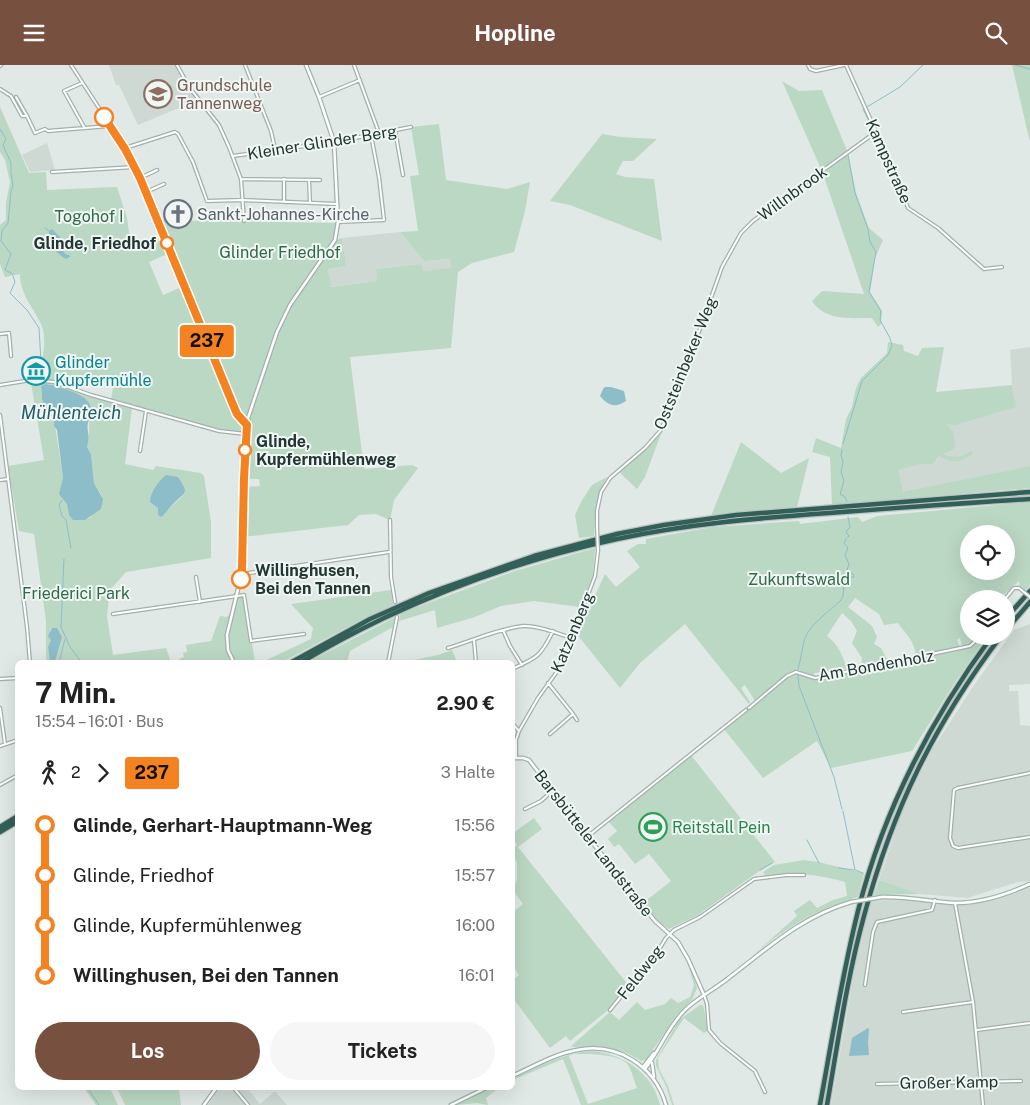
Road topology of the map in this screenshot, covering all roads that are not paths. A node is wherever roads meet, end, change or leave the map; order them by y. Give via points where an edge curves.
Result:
1 (71, 65) edge
2 (177, 65) edge
3 (245, 65) edge
4 (306, 65) edge
5 (354, 65) edge
6 (808, 65) edge
7 (845, 65) edge
8 (360, 80) junction
9 (82, 83) junction
10 (0, 89) edge
11 (16, 97) dead end
12 (319, 97) junction
13 (21, 111) junction
14 (110, 126) junction
15 (411, 127) dead end
16 (84, 128) junction
17 (395, 130) junction
18 (876, 132) junction
19 (379, 133) junction
20 (371, 135) junction
21 (334, 142) junction
22 (125, 149) junction
23 (275, 149) junction
24 (233, 156) junction
25 (135, 167) junction
26 (157, 170) dead end
27 (52, 172) dead end
28 (403, 175) dead end
29 (140, 178) junction
30 (241, 179) junction
31 (284, 179) junction
32 (310, 179) junction
33 (320, 180) dead end
34 (164, 184) dead end
35 (146, 192) junction
36 (241, 200) junction
37 (284, 202) junction
38 (310, 203) junction
39 (338, 204) junction
40 (244, 221) dead end
41 (338, 222) junction
42 (722, 267) joint
43 (1002, 267) dead end
44 (0, 334) edge
45 (12, 356) dead end
46 (0, 385) edge
47 (146, 411) junction
48 (0, 415) edge
49 (247, 425) junction
50 (246, 433) junction
51 (140, 451) dead end
52 (8, 479) junction
53 (0, 480) edge
54 (1030, 492) edge
55 (1030, 499) edge
56 (390, 520) dead end
57 (597, 527) joint
58 (390, 552) junction
59 (242, 574) junction
60 (196, 577) dead end
61 (1013, 590) edge
62 (1030, 591) edge
63 (237, 595) junction
64 (1030, 597) edge
65 (200, 602) junction
66 (395, 602) dead end
67 (1030, 602) edge
68 (1015, 608) edge
69 (113, 614) dead end
70 (397, 617) dead end
71 (1015, 619) edge
72 (503, 630) junction
73 (553, 631) junction
74 (304, 634) dead end
75 (572, 638) junction
76 (474, 640) junction
77 (971, 645) edge
78 (986, 645) edge
79 (995, 645) edge
80 (448, 648) dead end
81 (30, 660) edge
82 (233, 660) edge
83 (295, 660) edge
84 (306, 660) edge
85 (389, 660) edge
86 (476, 660) edge
87 (522, 665) junction
88 (515, 668) edge
89 (15, 678) edge
90 (0, 679) edge
91 (548, 683) junction
92 (0, 708) edge
93 (573, 714) junction
94 (577, 720) dead end
95 (515, 726) edge
96 (519, 731) junction
97 (550, 734) dead end
98 (15, 741) edge
99 (5, 744) junction
100 (0, 746) edge
101 (515, 749) edge
102 (515, 758) edge
103 (1030, 773) edge
104 (15, 777) edge
105 (0, 785) edge
106 (552, 791) junction
107 (525, 809) dead end
108 (15, 818) edge
109 (15, 823) edge
110 (0, 827) edge
111 (0, 832) edge
112 (587, 837) junction
113 (1030, 837) edge
114 (804, 875) dead end
115 (1030, 884) edge
116 (935, 901) junction
117 (955, 903) junction
118 (670, 934) junction
119 (865, 985) dead end
120 (704, 995) junction
121 (973, 1002) junction
122 (610, 1010) dead end
123 (903, 1012) dead end
124 (1030, 1023) edge
125 (977, 1030) junction
126 (657, 1050) junction
127 (653, 1059) junction
128 (634, 1061) junction
129 (646, 1062) junction
130 (644, 1068) junction
131 (515, 1075) edge
132 (654, 1079) junction
133 (1021, 1081) dead end
134 (981, 1082) junction
135 (877, 1084) dead end
136 (215, 1090) edge
137 (236, 1090) edge
138 (482, 1090) edge
139 (765, 1092) dead end
140 (204, 1105) edge
141 (248, 1105) edge
142 (451, 1105) edge
143 (666, 1105) edge
144 (820, 1105) edge
145 (827, 1105) edge
146 (983, 1105) edge

1 - 9 street
2 - 24 street via 189,87 219,125
3 - 23 street
4 - 12 street
5 - 8 street
6 - 7 street via 816,71
7 - 18 street, Kampstraße
8 - 12 street
8 - 19 street
9 - 14 street
9 - 16 street via 64,91
10 - 13 street via 11,96
11 - 13 street
12 - 21 street
13 - 16 street via 22,116 27,115 35,133 45,129
14 - 16 street
14 - 22 street
15 - 17 street, Kleiner Glinder Berg
17 - 19 street, Kleiner Glinder Berg
17 - 28 street
18 - 42 street, Willnbrook via 753,221 741,233
18 - 43 street, Kampstraße via 908,208 938,228 984,269
19 - 20 street, Kleiner Glinder Berg
20 - 21 street, Kleiner Glinder Berg
20 - 41 street via 384,220
21 - 23 street, Kleiner Glinder Berg
21 - 39 street
22 - 25 street
22 - 36 street via 175,132 193,162 207,201
23 - 24 street, Kleiner Glinder Berg
24 - 30 street
25 - 27 street
25 - 29 street
26 - 29 street
29 - 35 street
30 - 31 street
30 - 36 street
31 - 32 street
31 - 37 street
32 - 33 street
32 - 38 street
34 - 35 street
35 - 49 street via 237,414
36 - 37 street
36 - 40 street
37 - 38 street
38 - 39 street
39 - 41 street
41 - 49 street via 335,240 290,305 277,332
42 - 57 street, Oststeinbeker Weg via 660,430 645,448 610,478 601,492
44 - 45 street via 9,333
46 - 47 street via 31,380 54,382
47 - 50 street via 219,431
47 - 51 street
48 - 52 street
49 - 50 street
50 - 59 street
52 - 53 street
52 - 81 street
54 - 83 highway via 736,515 608,536 524,559 429,593 370,619
55 - 84 highway via 752,518 700,524 580,547 430,597
56 - 58 street
57 - 75 street, Katzenberg, bridge via 595,576
58 - 59 street
58 - 66 street
59 - 63 street
60 - 65 street
61 - 64 street, bridge via 1019,589
62 - 68 highway
63 - 65 street
63 - 74 street via 244,595 251,641
63 - 82 street via 227,635
65 - 69 street
67 - 71 highway
70 - 85 street
72 - 73 street via 524,626
72 - 76 street
72 - 87 street
73 - 75 street
73 - 87 street via 538,657
75 - 91 street, Katzenberg
76 - 80 street
76 - 86 street
77 - 112 street, Am Bondenholz via 826,676 814,678 796,672 787,676
78 - 144 highway via 933,726 880,839 856,920
79 - 145 highway via 928,748 885,845 863,918
87 - 88 street
89 - 90 street
91 - 93 street
91 - 96 street, Katzenberg
92 - 99 street
93 - 94 street
93 - 97 street
95 - 96 street
96 - 101 street, Katzenberg
98 - 99 street
99 - 100 street
102 - 106 street, Barsbütteler Landstraße via 528,760
103 - 113 street via 954,790 950,837 953,846 958,848
104 - 105 street
106 - 107 street
106 - 112 street, Barsbütteler Landstraße
108 - 110 highway
109 - 111 highway
112 - 118 street, Barsbütteler Landstraße via 647,912
114 - 118 street via 754,879
115 - 117 street via 972,902
116 - 117 street
116 - 119 street via 932,910 877,923
116 - 120 street, bridge via 882,897 851,902 816,915 797,925
117 - 121 street
118 - 120 street, Barsbütteler Landstraße via 688,959
118 - 122 street, Feldweg
120 - 126 street via 676,1020
120 - 139 street via 709,1030 755,1071
121 - 123 street
121 - 125 street
124 - 125 street
125 - 134 street
126 - 127 street
126 - 129 street
127 - 130 street
127 - 132 street
128 - 129 street
128 - 130 street
128 - 131 street via 605,1050 577,1050
129 - 130 street
130 - 132 street
132 - 143 street
133 - 134 street, Großer Kamp
134 - 135 street, Großer Kamp
134 - 146 street
136 - 140 street
137 - 141 street
138 - 142 street

